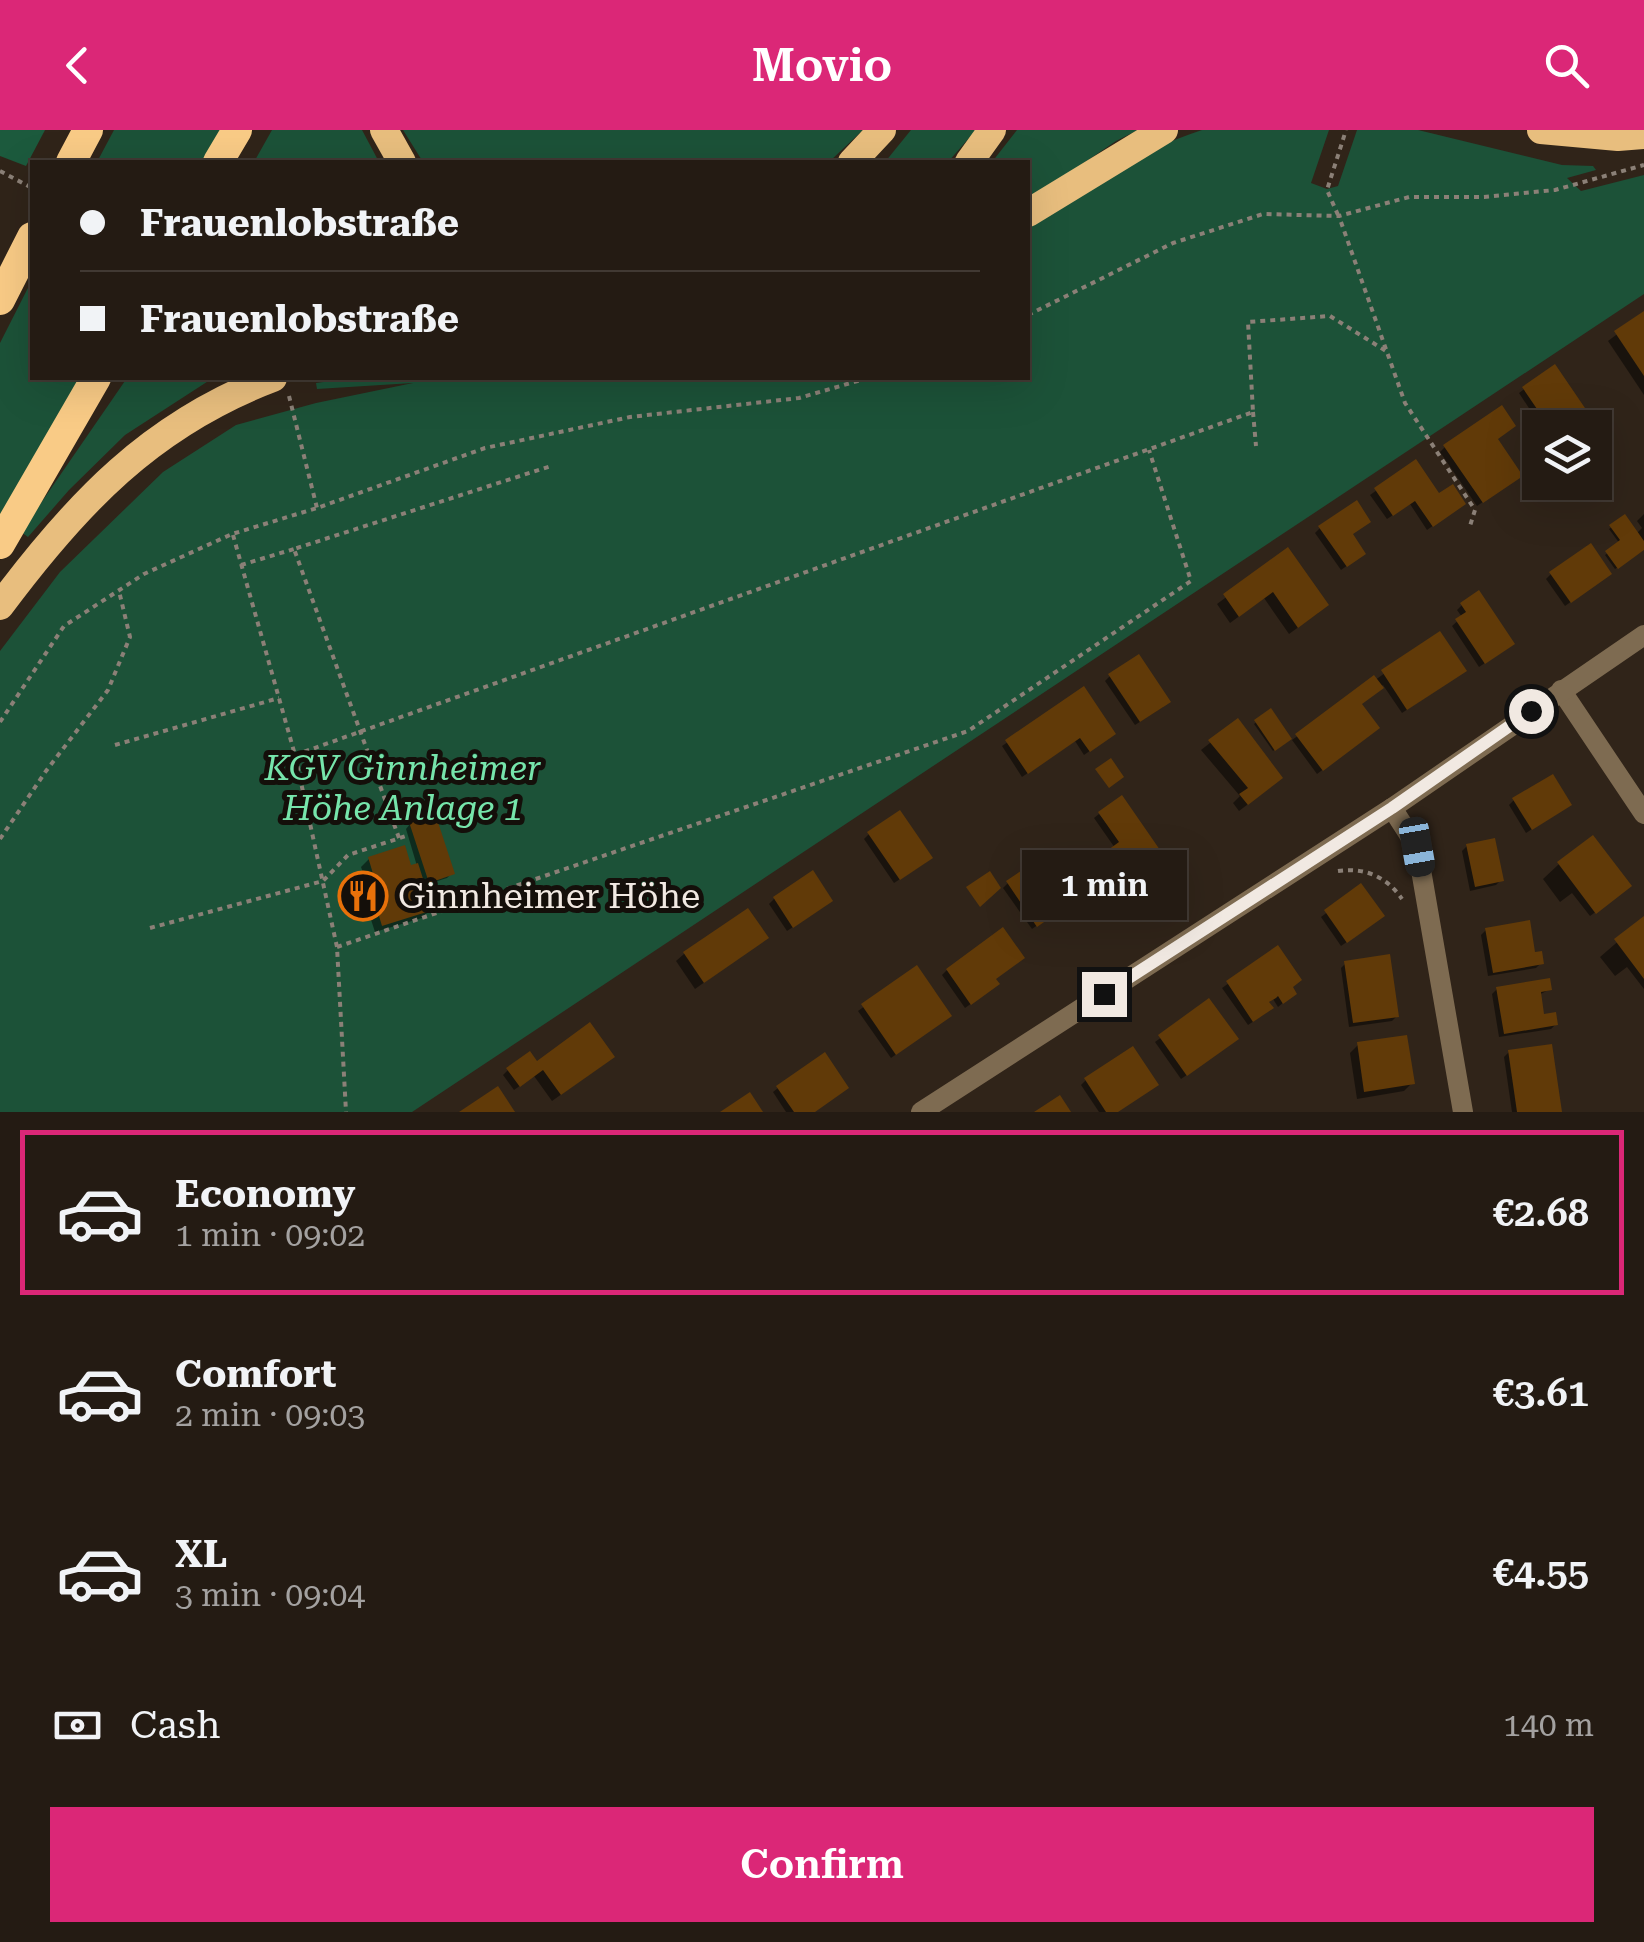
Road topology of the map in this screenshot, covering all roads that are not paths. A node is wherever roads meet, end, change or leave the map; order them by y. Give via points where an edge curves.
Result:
1 (88, 130) edge
2 (237, 130) edge
3 (384, 130) edge
4 (882, 130) edge
5 (992, 130) edge
6 (1164, 130) edge
7 (1541, 130) edge
8 (1644, 135) edge
9 (72, 160) edge
10 (219, 160) edge
11 (401, 160) edge
12 (854, 160) edge
13 (970, 160) edge
14 (1030, 212) edge
15 (30, 241) edge
16 (0, 300) edge
17 (95, 380) edge
18 (281, 387) edge
19 (0, 544) edge
20 (0, 606) edge
21 (1644, 634) edge
22 (1561, 690) junction
23 (1392, 808) junction
24 (1644, 814) edge
25 (921, 1112) edge
26 (1463, 1112) edge

1 - 9 highway
2 - 10 highway
3 - 11 highway
4 - 12 highway
5 - 13 highway
6 - 14 highway
7 - 8 highway
15 - 16 highway
17 - 19 highway
18 - 20 highway via 245,388 197,412 114,474 64,524
21 - 22 street
22 - 23 street
22 - 24 street
23 - 25 street
23 - 26 street via 1417,847

